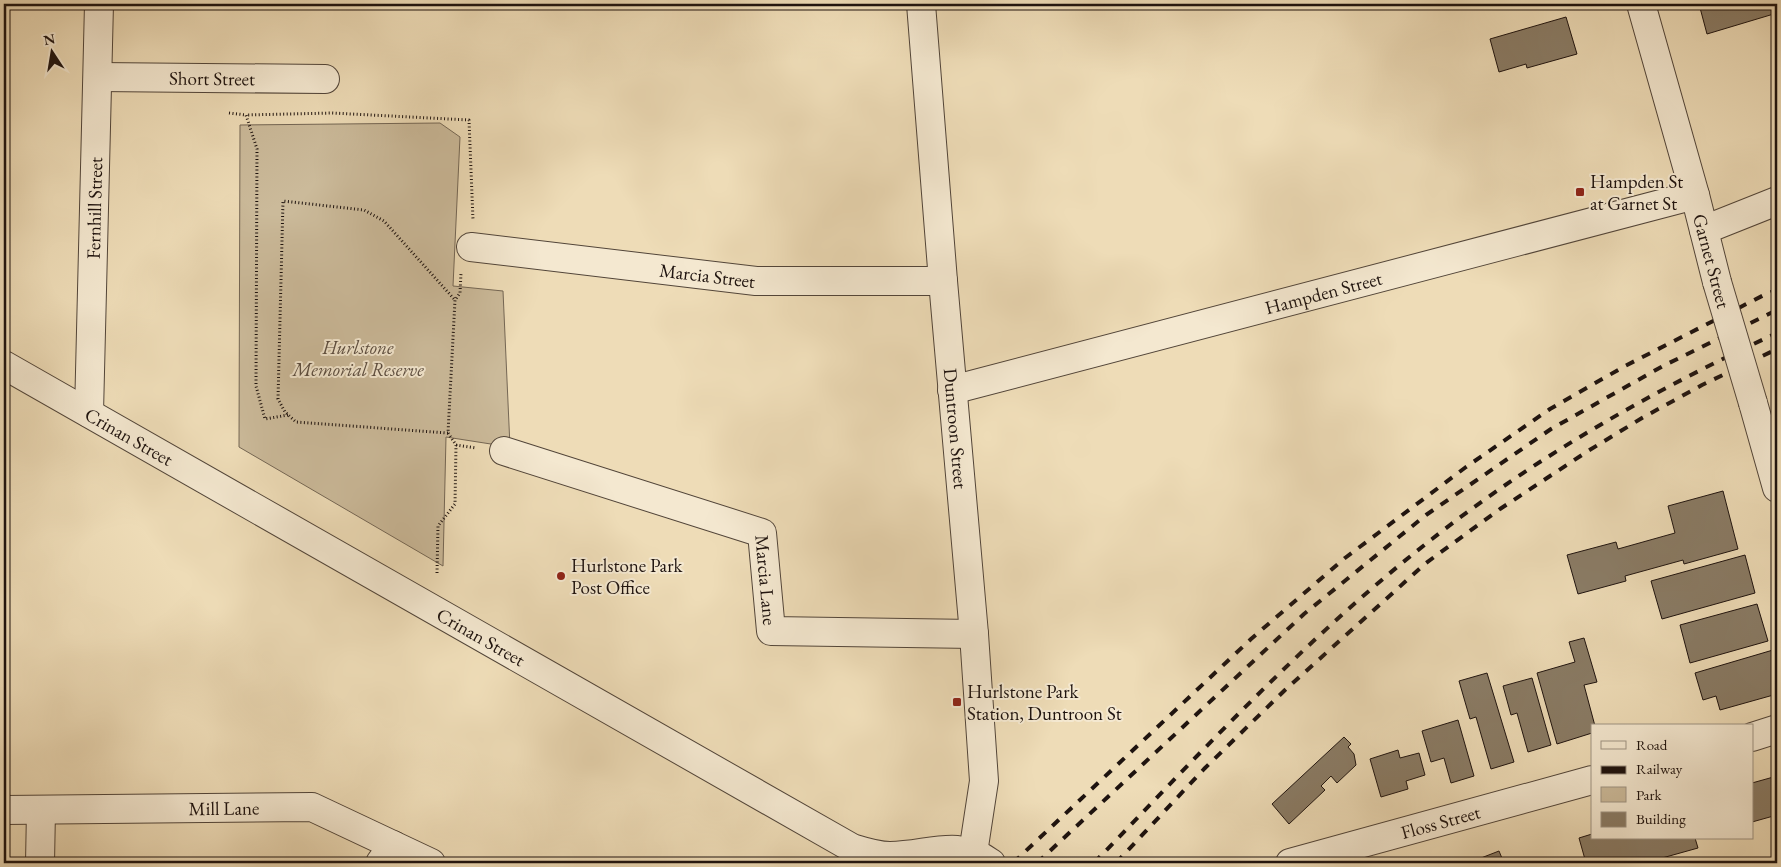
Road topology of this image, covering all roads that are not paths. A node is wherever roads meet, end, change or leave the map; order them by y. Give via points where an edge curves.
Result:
1 (99, 4) edge
2 (921, 4) edge
3 (1641, 4) edge
4 (98, 77) junction
5 (325, 79) dead end
6 (1695, 195) junction
7 (1777, 201) edge
8 (1704, 230) junction
9 (467, 246) road end
10 (943, 282) junction
11 (4, 365) edge
12 (952, 390) junction
13 (89, 413) junction
14 (504, 451) dead end
15 (1777, 488) edge
16 (974, 634) junction
17 (1777, 729) edge
18 (1754, 736) edge
19 (1591, 780) edge
20 (4, 810) edge
21 (42, 810) junction
22 (386, 854) edge
23 (982, 858) edge
24 (40, 863) edge
25 (431, 863) edge
26 (1290, 863) edge

1 - 4 street, Fernhill Street
2 - 10 street, Duntroon Street
3 - 6 street, Garnet Street
4 - 5 street, Short Street
4 - 13 street, Fernhill Street
6 - 8 street, Garnet Street
6 - 12 street, Hampden Street
7 - 8 street
8 - 15 street, Garnet Street, bridge
9 - 10 street, Marcia Street via 756,281
10 - 12 street, Duntroon Street
11 - 13 street, Crinan Street
12 - 16 street, Duntroon Street
13 - 23 street, Crinan Street via 852,848 888,856 950,849
14 - 16 street, Marcia Lane via 762,534 771,632
16 - 23 street, Duntroon Street via 984,781
17 - 18 street
19 - 26 street, Floss Street
20 - 21 street, Mill Lane
21 - 22 street, Mill Lane via 312,807
21 - 24 street
22 - 25 street, Mill Lane

